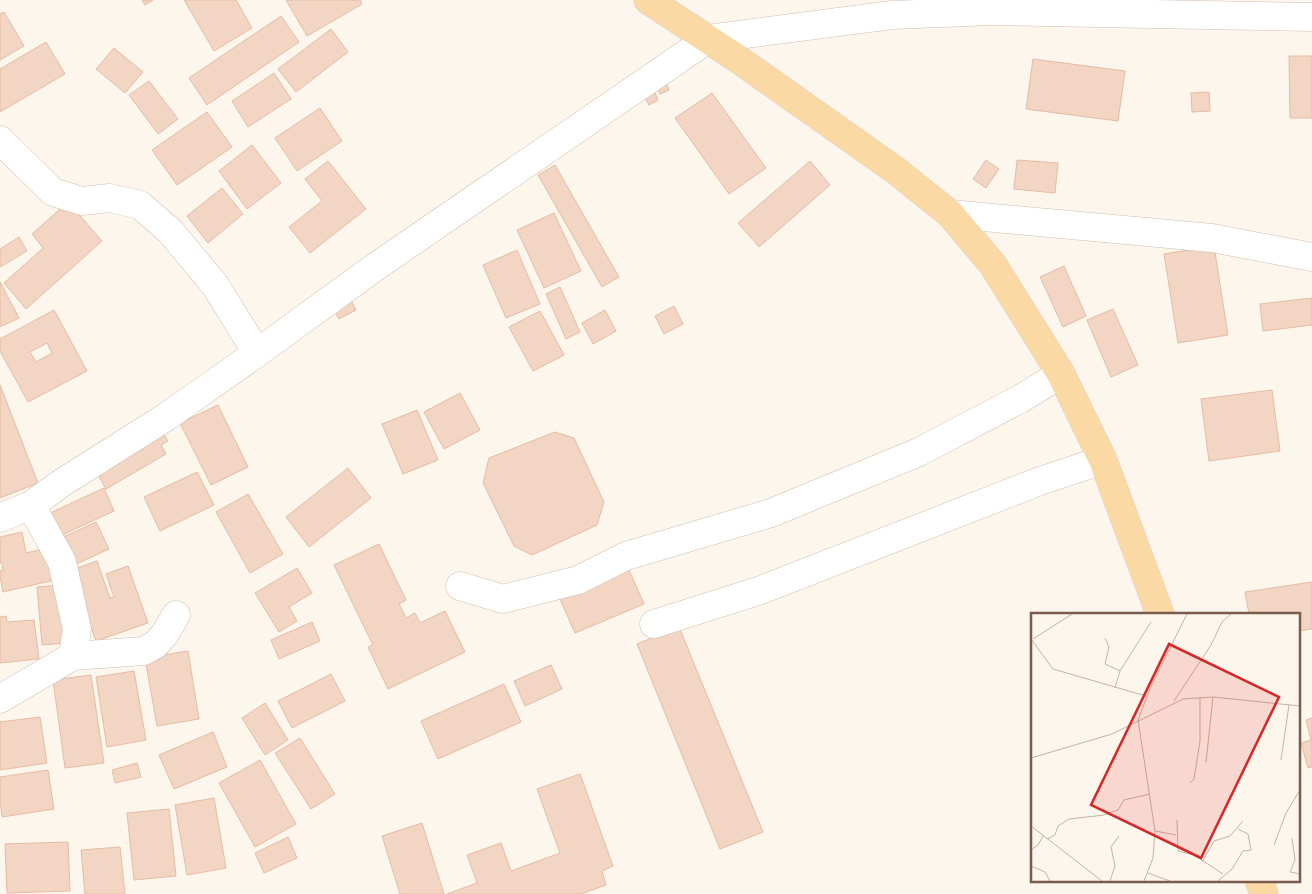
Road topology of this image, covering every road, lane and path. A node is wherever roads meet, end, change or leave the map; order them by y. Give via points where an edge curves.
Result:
1 (648, 0) edge
2 (891, 7) edge
3 (1312, 17) edge
4 (708, 39) junction
5 (0, 140) edge
6 (950, 214) junction
7 (1312, 257) edge
8 (257, 353) junction
9 (1061, 374) junction
10 (1103, 460) junction
11 (31, 505) junction
12 (0, 518) edge
13 (460, 586) dead end
14 (1160, 613) edge
15 (176, 615) dead end
16 (654, 624) dead end
17 (73, 656) junction
18 (0, 699) edge
19 (1260, 882) edge
20 (1264, 894) edge

1 - 4 main road
2 - 3 street
2 - 4 street
4 - 6 main road via 895,170
4 - 8 street via 378,265
5 - 8 street via 53,192 82,201 110,198 140,205 170,231 215,285
6 - 7 street via 1212,238
6 - 9 main road via 993,265
8 - 11 street
9 - 10 main road
9 - 13 street via 1020,400 920,452 770,513 626,556 578,580 503,599
10 - 14 main road
10 - 16 street via 1040,481 760,590
11 - 12 street
11 - 17 street via 62,562 77,629
15 - 17 street via 161,639 144,651
17 - 18 street
19 - 20 main road

